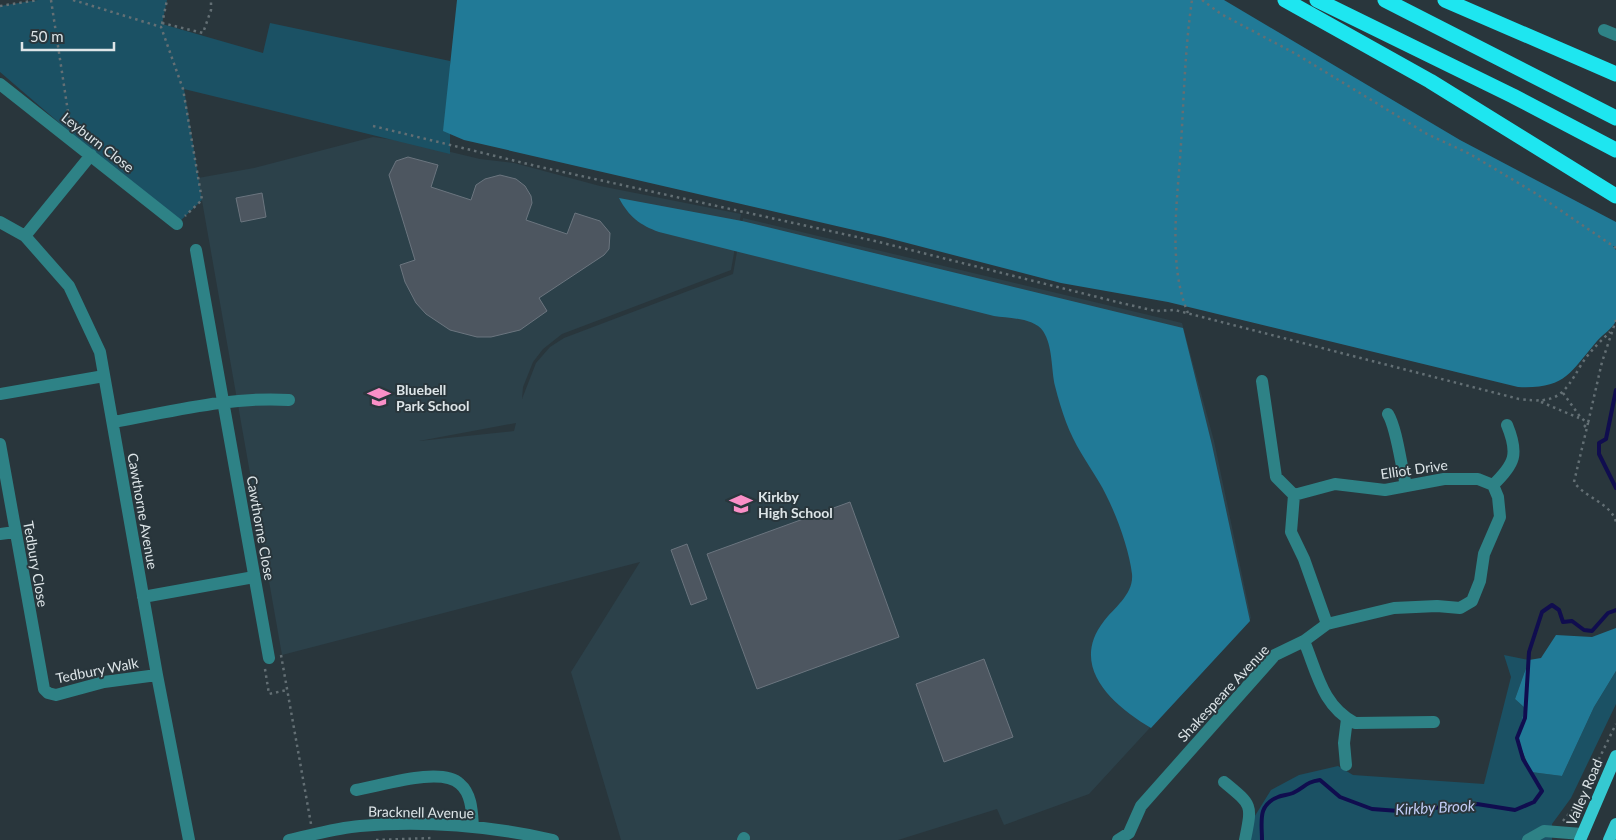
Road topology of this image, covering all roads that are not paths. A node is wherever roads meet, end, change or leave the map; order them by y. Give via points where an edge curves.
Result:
1 (1285, 0) edge
2 (1317, 0) edge
3 (1385, 0) edge
4 (1445, 0) edge
5 (1604, 30) dead end
6 (1616, 35) edge
7 (1616, 74) edge
8 (0, 84) edge
9 (1616, 118) edge
10 (1616, 150) edge
11 (91, 155) junction
12 (1616, 196) edge
13 (0, 222) edge
14 (176, 224) road end
15 (25, 236) junction
16 (196, 250) dead end
17 (104, 376) junction
18 (1262, 381) dead end
19 (0, 394) edge
20 (289, 400) dead end
21 (225, 404) junction
22 (1388, 414) dead end
23 (113, 422) junction
24 (1507, 425) dead end
25 (0, 444) edge
26 (1406, 485) junction
27 (1493, 485) junction
28 (1294, 495) junction
29 (15, 532) junction
30 (0, 534) edge
31 (254, 577) junction
32 (143, 597) junction
33 (1327, 624) junction
34 (1304, 641) junction
35 (269, 658) road end
36 (157, 675) junction
37 (44, 689) joint
38 (1347, 719) junction
39 (1434, 722) dead end
40 (1616, 756) edge
41 (1346, 765) dead end
42 (1224, 782) dead end
43 (356, 790) dead end
44 (1616, 824) edge
45 (474, 827) junction
46 (512, 835) edge
47 (1581, 837) edge
48 (188, 840) edge
49 (289, 840) edge
50 (554, 840) edge
51 (1118, 840) edge
52 (1245, 840) edge
53 (1528, 840) edge
54 (1609, 840) edge

1 - 12 highway via 1430,81
2 - 10 highway
3 - 9 highway
4 - 7 highway
5 - 6 street
8 - 11 street, Leyburn Close
11 - 14 street, Leyburn Close
11 - 15 street
13 - 15 street, Cawthorne Avenue
15 - 17 street, Cawthorne Avenue via 69,286 100,352
16 - 21 street
17 - 19 street
17 - 23 street, Cawthorne Avenue
18 - 28 street via 1276,478
20 - 21 street
21 - 23 street
21 - 31 street, Cawthorne Close
22 - 26 street via 1395,426
23 - 32 street, Cawthorne Avenue
24 - 27 street via 1514,442 1513,457 1510,469
25 - 29 street, Tedbury Close
26 - 27 street, Elliot Drive via 1444,478 1478,479
26 - 28 street, Elliot Drive via 1385,490 1335,484
27 - 33 street, Shakespeare Avenue via 1500,517 1484,554 1480,581 1472,601 1460,608 1394,608
28 - 33 street via 1291,532
29 - 30 street
29 - 37 street, Tedbury Close
31 - 32 street
31 - 35 street, Cawthorne Close
32 - 36 street, Cawthorne Avenue
33 - 34 street, Shakespeare Avenue
34 - 38 street via 1322,691
34 - 51 street, Shakespeare Avenue via 1274,655 1140,806 1129,833
36 - 37 street, Tedbury Walk via 104,682 56,695
36 - 48 street, Cawthorne Avenue
38 - 39 street via 1355,723
38 - 41 street
40 - 47 main road, Valley Road
42 - 52 street via 1245,800 1250,809
43 - 45 street via 435,775 451,777 462,785 470,800
44 - 54 main road
45 - 46 street, Bracknell Avenue
45 - 49 street, Bracknell Avenue via 359,826
46 - 50 street, Bracknell Avenue
47 - 53 street via 1544,831

